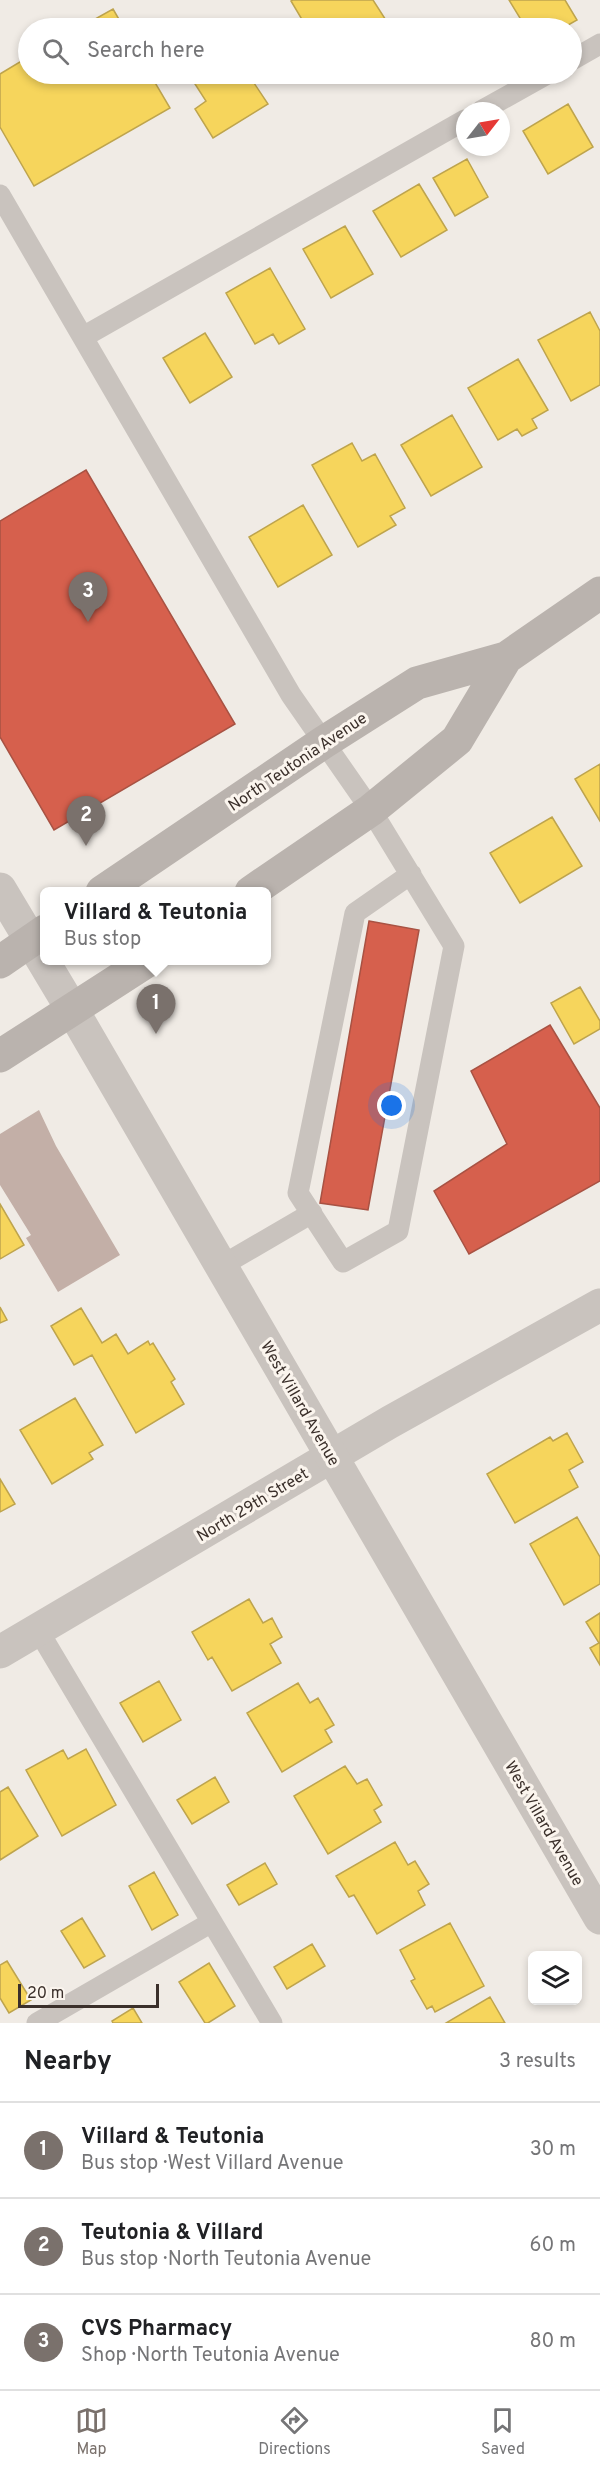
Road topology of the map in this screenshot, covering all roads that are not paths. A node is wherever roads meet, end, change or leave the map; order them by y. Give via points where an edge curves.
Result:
1 (600, 44) edge
2 (582, 54) edge
3 (529, 84) edge
4 (497, 102) edge
5 (456, 125) edge
6 (0, 195) edge
7 (83, 337) junction
8 (600, 593) edge
9 (506, 658) junction
10 (324, 742) junction
11 (371, 810) junction
12 (411, 874) junction
13 (108, 887) edge
14 (257, 887) edge
15 (0, 889) edge
16 (38, 936) edge
17 (0, 962) edge
18 (52, 965) edge
19 (142, 965) edge
20 (73, 1011) junction
21 (0, 1056) edge
22 (312, 1213) junction
23 (221, 1266) junction
24 (600, 1305) edge
25 (332, 1457) junction
26 (38, 1630) junction
27 (0, 1652) edge
28 (600, 1918) edge
29 (212, 1922) junction
30 (37, 2023) edge
31 (272, 2023) edge

1 - 2 lane
3 - 4 lane
5 - 7 lane
6 - 7 lane
7 - 10 lane via 287,688
8 - 9 main road, North Teutonia Avenue
9 - 10 main road, North Teutonia Avenue via 417,682
9 - 11 main road, North Teutonia Avenue via 457,740
10 - 11 lane
10 - 13 main road, North Teutonia Avenue
11 - 12 lane
11 - 14 main road, North Teutonia Avenue
12 - 22 lane via 356,913 298,1193
12 - 22 lane via 454,946 398,1231 343,1262
15 - 16 street, West Villard Avenue
16 - 17 main road
18 - 20 street, West Villard Avenue
19 - 20 main road
20 - 21 main road
20 - 23 street, West Villard Avenue
22 - 23 lane
23 - 25 street, West Villard Avenue
24 - 25 street, North 29th Street
25 - 26 street, North 29th Street
25 - 28 street, West Villard Avenue
26 - 27 street, North 29th Street
26 - 29 lane
29 - 30 lane
29 - 31 lane

